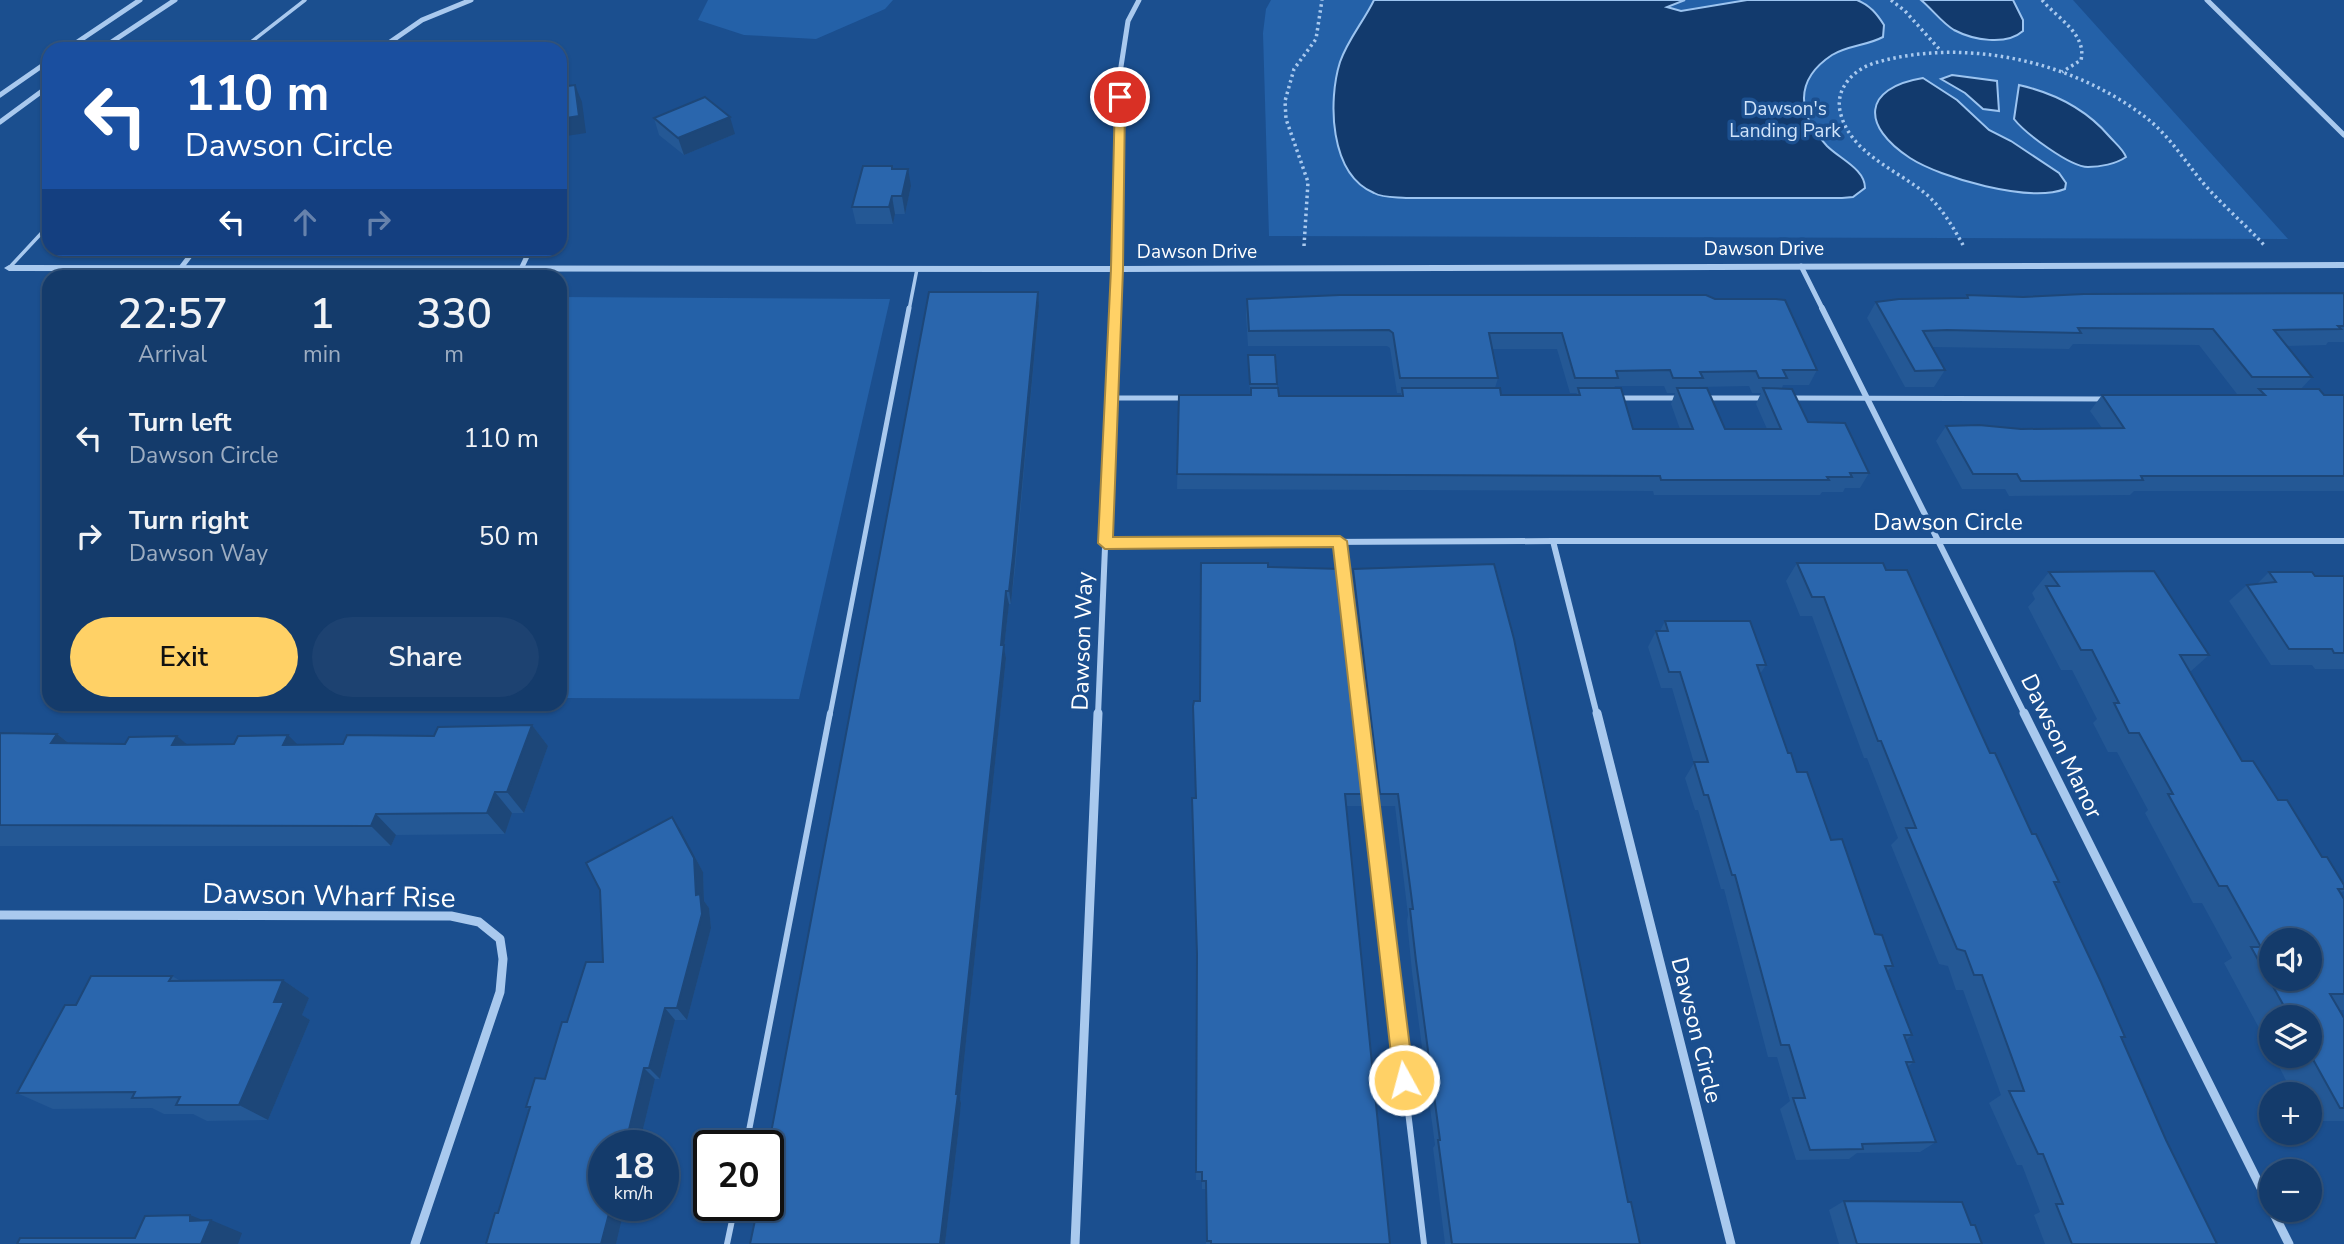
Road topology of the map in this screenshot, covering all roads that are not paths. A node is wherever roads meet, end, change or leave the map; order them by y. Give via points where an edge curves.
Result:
1 (140, 0) edge
2 (174, 0) edge
3 (306, 0) edge
4 (471, 0) edge
5 (1139, 0) edge
6 (2207, 0) edge
7 (77, 42) edge
8 (111, 42) edge
9 (251, 42) edge
10 (389, 42) edge
11 (42, 66) edge
12 (42, 91) edge
13 (0, 95) edge
14 (0, 122) edge
15 (2344, 135) edge
16 (42, 232) edge
17 (190, 256) edge
18 (527, 256) edge
19 (2344, 265) edge
20 (1801, 266) junction
21 (3, 268) edge
22 (180, 269) junction
23 (521, 269) junction
24 (917, 269) junction
25 (1117, 269) junction
26 (1112, 398) junction
27 (1192, 398) edge
28 (1606, 398) edge
29 (1689, 398) edge
30 (1702, 398) edge
31 (1771, 398) edge
32 (1785, 398) edge
33 (1868, 398) junction
34 (2110, 399) edge
35 (1340, 541) junction
36 (1553, 541) junction
37 (1939, 541) junction
38 (2344, 541) edge
39 (1105, 543) junction
40 (0, 915) edge
41 (749, 1130) edge
42 (732, 1221) edge
43 (415, 1244) edge
44 (727, 1244) edge
45 (1075, 1244) edge
46 (1424, 1244) edge
47 (1731, 1244) edge
48 (2289, 1244) edge

1 - 7 street
2 - 8 street
3 - 9 lane
4 - 10 street via 446,8
5 - 25 street, Dawson Way via 1128,21 1120,73
6 - 15 street
11 - 13 street
12 - 14 street
16 - 21 lane
17 - 22 street
18 - 23 street
19 - 20 street, Dawson Drive
20 - 25 street, Dawson Drive
20 - 33 street, Dawson Manor
21 - 22 street, Dawson Drive
22 - 23 street, Dawson Drive
23 - 24 street, Dawson Drive
24 - 25 street, Dawson Drive
24 - 41 lane
25 - 26 street, Dawson Way
26 - 27 lane
26 - 39 street, Dawson Way
28 - 29 lane
30 - 31 lane
32 - 33 lane
33 - 34 lane
33 - 37 street, Dawson Manor
35 - 36 street, Dawson Circle
35 - 39 street, Dawson Circle
35 - 46 lane
36 - 37 street, Dawson Circle
36 - 47 street, Dawson Circle
37 - 38 street, Dawson Circle
37 - 48 street, Dawson Manor
39 - 45 street, Dawson Way
40 - 43 street, Dawson Wharf Rise via 451,916 479,922 500,939 500,992
42 - 44 lane

